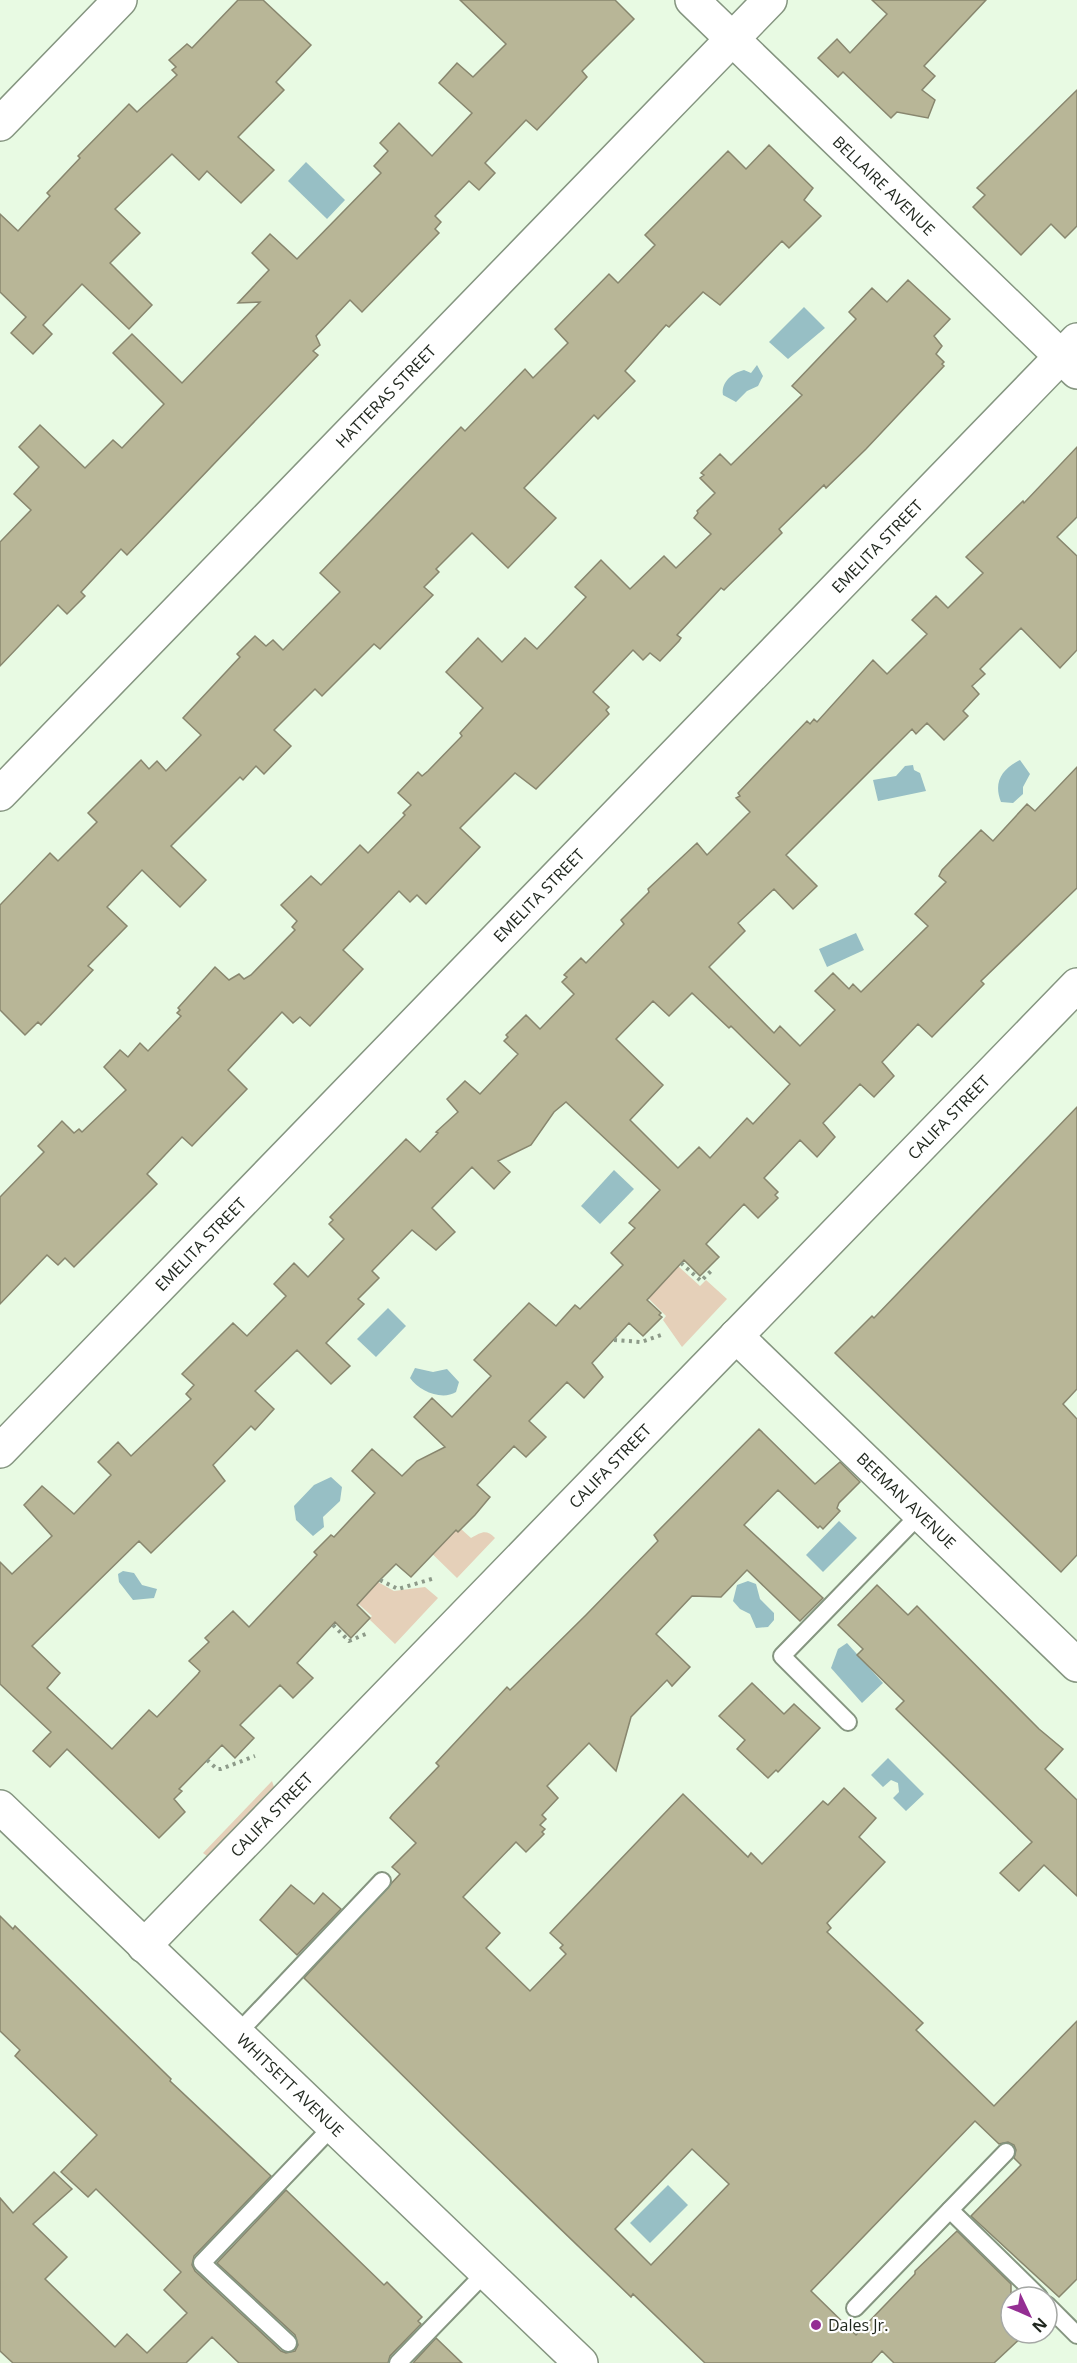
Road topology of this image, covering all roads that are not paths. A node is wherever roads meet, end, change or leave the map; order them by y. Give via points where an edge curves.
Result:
1 (120, 0) edge
2 (692, 0) edge
3 (770, 0) edge
4 (733, 39) junction
5 (0, 124) edge
6 (1072, 356) edge
7 (0, 794) edge
8 (1077, 985) edge
9 (736, 1336) junction
10 (0, 1450) edge
11 (920, 1514) junction
12 (1076, 1661) edge
13 (848, 1722) dead end
14 (0, 1807) edge
15 (382, 1881) dead end
16 (144, 1946) junction
17 (236, 2035) junction
18 (332, 2127) junction
19 (1006, 2152) dead end
20 (950, 2210) junction
21 (485, 2273) junction
22 (1027, 2285) edge
23 (855, 2308) dead end
24 (1059, 2317) edge
25 (1077, 2335) edge
26 (288, 2343) dead end
27 (398, 2363) edge
28 (581, 2363) edge

1 - 5 street
2 - 4 street, BELLAIRE AVENUE
3 - 4 street, HATTERAS STREET
4 - 6 street, BELLAIRE AVENUE
4 - 7 street, HATTERAS STREET
6 - 10 street, EMELITA STREET
8 - 9 street, CALIFA STREET
9 - 11 street, BEEMAN AVENUE
9 - 16 street, CALIFA STREET
11 - 12 street, BEEMAN AVENUE
11 - 13 lane via 782,1656
14 - 16 street, WHITSETT AVENUE
15 - 17 lane
16 - 17 street, WHITSETT AVENUE
17 - 18 street, WHITSETT AVENUE
18 - 21 street, WHITSETT AVENUE
18 - 26 lane via 202,2264
19 - 20 lane
20 - 22 lane
20 - 23 lane
21 - 27 lane
21 - 28 street, WHITSETT AVENUE
24 - 25 lane

